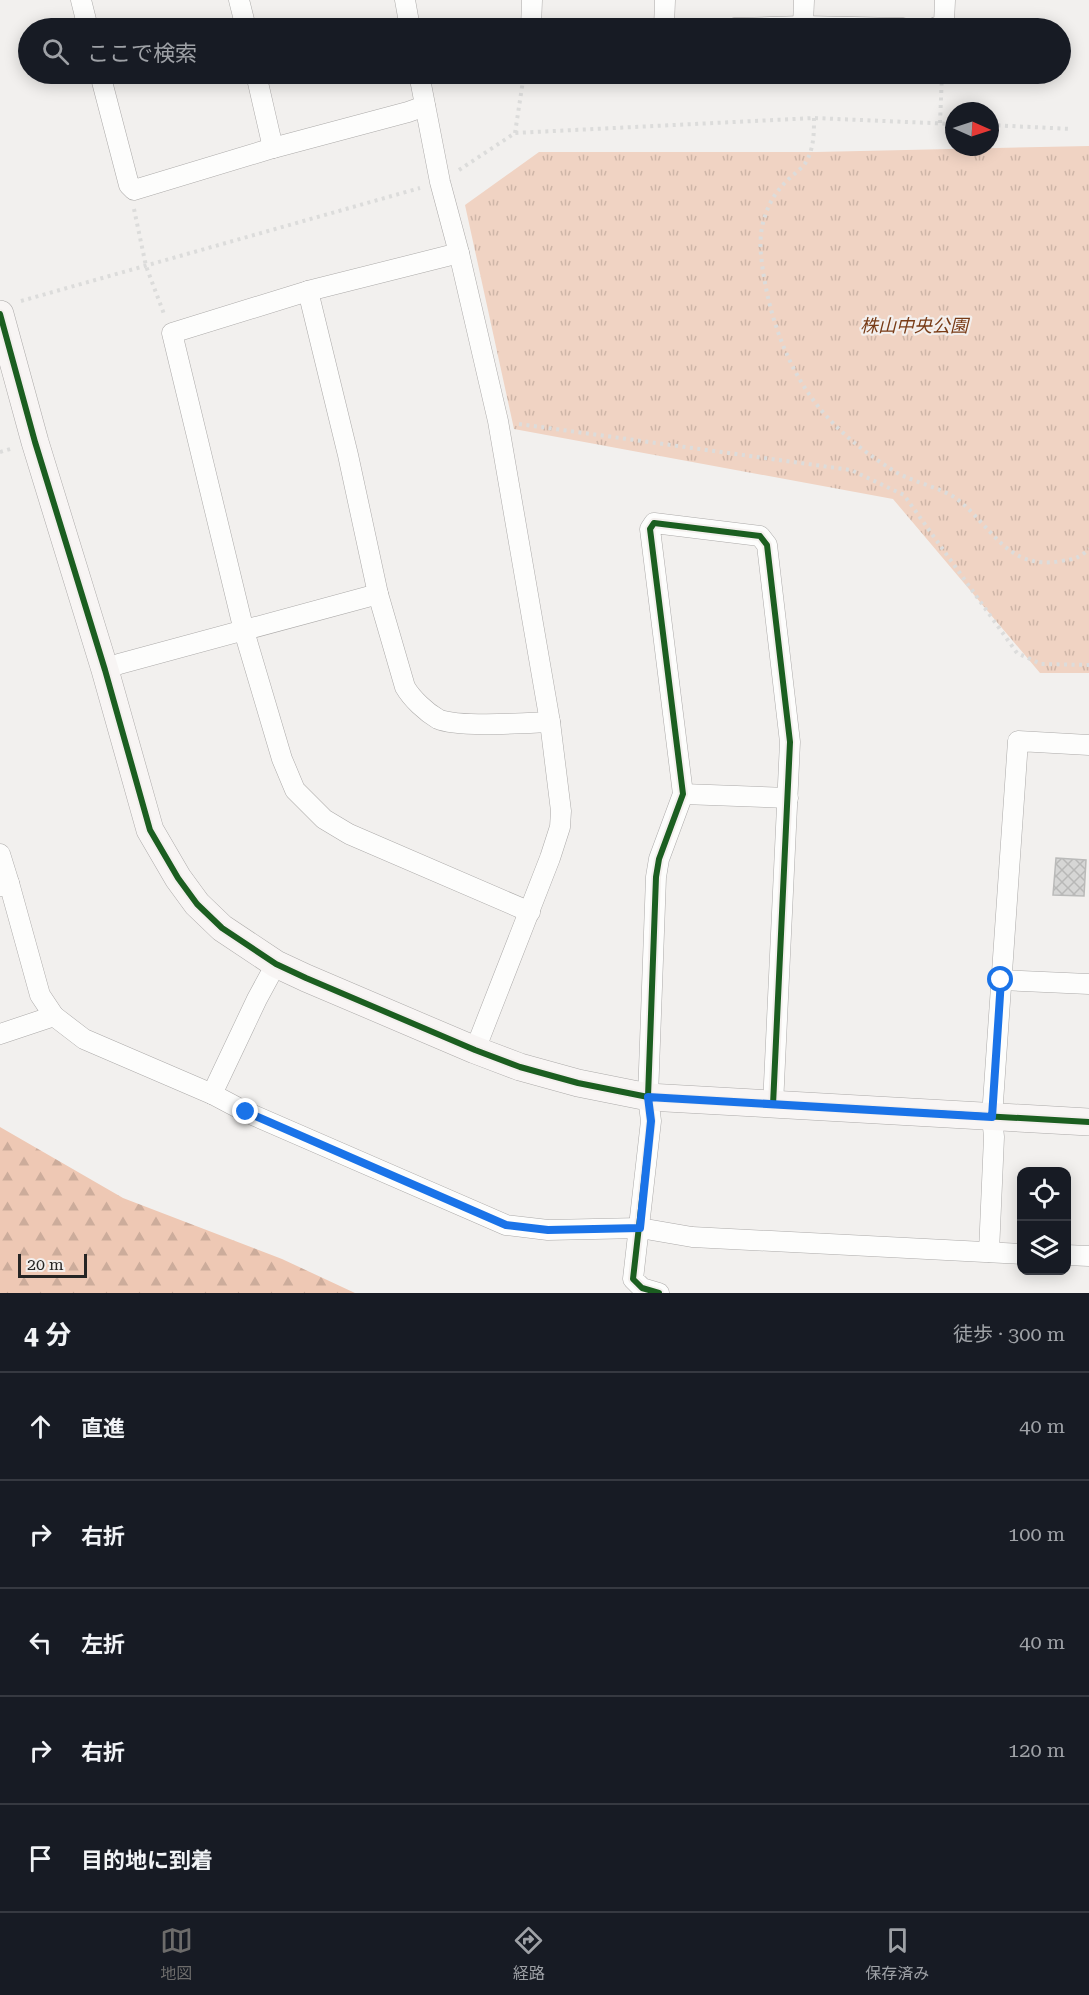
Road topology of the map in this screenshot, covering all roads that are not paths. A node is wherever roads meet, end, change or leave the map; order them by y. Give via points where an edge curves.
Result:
1 (81, 0) edge
2 (239, 0) edge
3 (405, 0) edge
4 (531, 0) edge
5 (665, 0) edge
6 (804, 0) edge
7 (945, 0) edge
8 (86, 18) edge
9 (244, 18) edge
10 (408, 18) edge
11 (531, 18) edge
12 (664, 18) edge
13 (803, 18) edge
14 (944, 18) edge
15 (103, 84) edge
16 (258, 84) edge
17 (421, 84) edge
18 (425, 106) junction
19 (273, 148) junction
20 (459, 253) junction
21 (308, 291) junction
22 (6, 309) edge
23 (378, 594) junction
24 (244, 631) junction
25 (105, 670) junction
26 (550, 722) junction
27 (1089, 745) edge
28 (683, 794) junction
29 (788, 798) junction
30 (0, 854) edge
31 (5, 884) edge
32 (530, 912) junction
33 (276, 964) junction
34 (1001, 980) junction
35 (1089, 984) edge
36 (54, 1016) junction
37 (0, 1034) edge
38 (475, 1050) junction
39 (212, 1094) junction
40 (648, 1097) junction
41 (772, 1105) junction
42 (992, 1117) junction
43 (1089, 1122) edge
44 (640, 1228) junction
45 (989, 1252) junction
46 (1017, 1254) edge
47 (1071, 1255) edge
48 (1089, 1256) edge
49 (659, 1293) edge

1 - 8 street
2 - 9 street
3 - 10 street
4 - 11 street
5 - 12 street
6 - 13 street
7 - 14 street
15 - 19 street via 129,185 134,190
16 - 19 street
17 - 18 street
18 - 19 street
18 - 20 street
20 - 21 street
20 - 26 street via 498,421
21 - 23 street
21 - 24 street via 172,333
22 - 25 street via 34,442
23 - 24 street
23 - 26 street via 405,687 438,719 477,724
24 - 25 street
24 - 32 street via 282,759 295,790 307,803 349,834
25 - 33 street via 150,830 161,851 197,904 222,928
26 - 32 street via 560,827
27 - 34 street via 1018,741
28 - 29 street
28 - 29 street via 650,529 654,523 760,536 767,545 790,742
28 - 40 street via 656,877
29 - 41 street
30 - 31 street
31 - 36 street via 40,995
32 - 38 street
33 - 38 street
33 - 39 street
34 - 35 street
34 - 42 street
36 - 37 street
36 - 39 street via 84,1039
38 - 40 street via 578,1083
39 - 44 street via 506,1225 548,1230
40 - 41 street
40 - 44 street via 651,1121
41 - 42 street
42 - 43 street
42 - 45 street
44 - 45 street via 692,1238
44 - 49 street via 633,1279 642,1288
45 - 46 street
47 - 48 street

